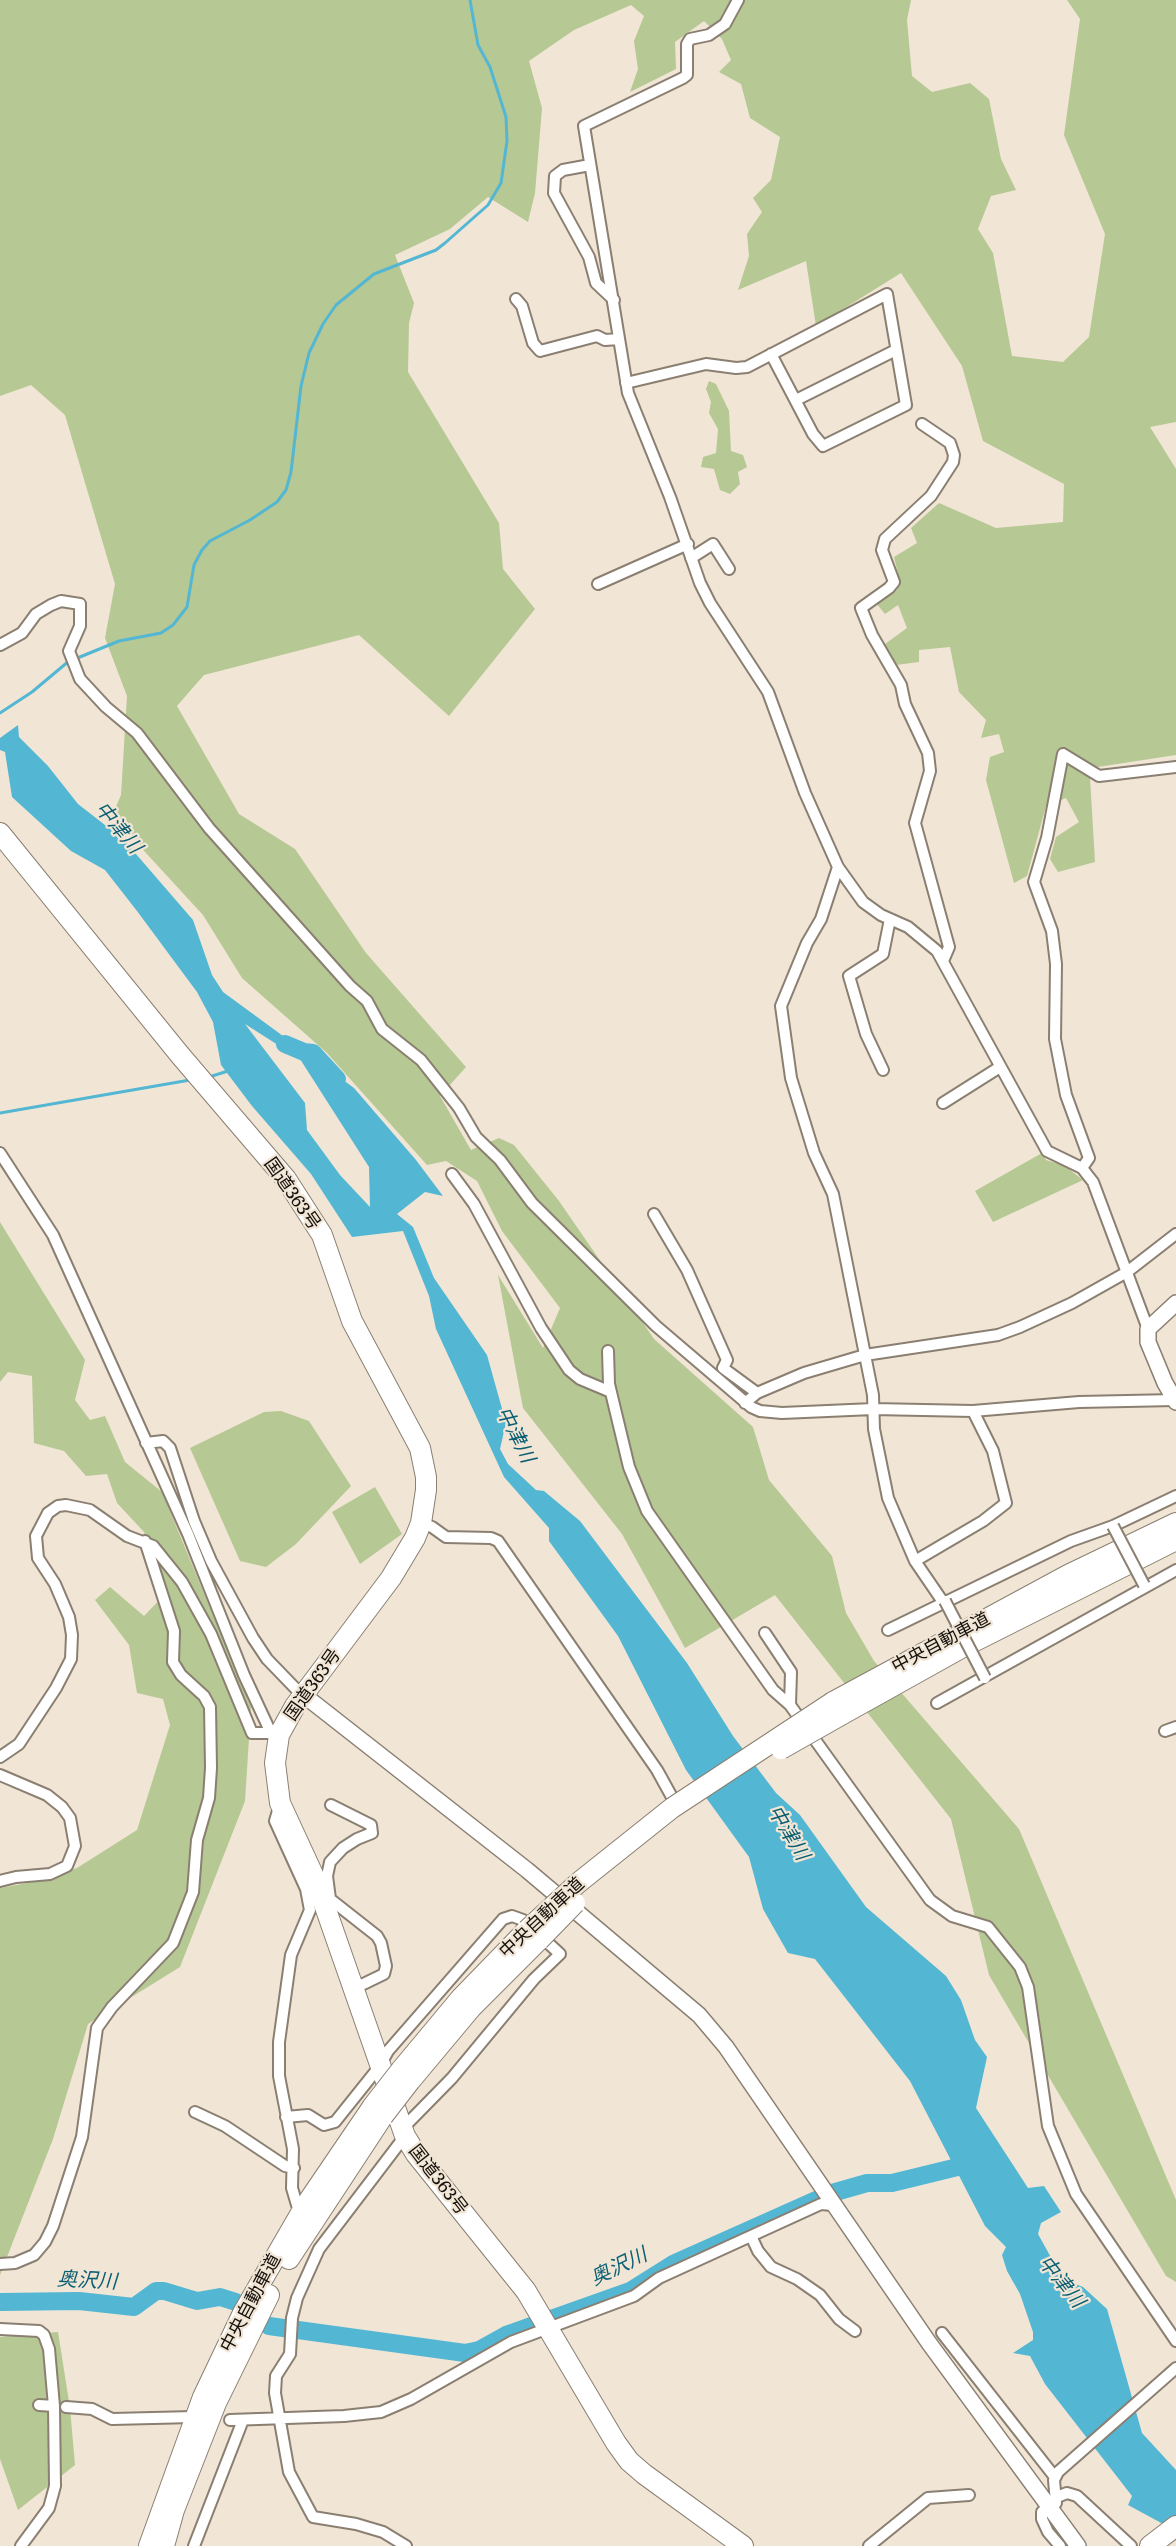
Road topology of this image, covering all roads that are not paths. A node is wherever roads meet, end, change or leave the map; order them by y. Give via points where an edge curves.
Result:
1 (738, 0) edge
2 (590, 165) junction
3 (516, 299) dead end
4 (614, 300) junction
5 (619, 339) junction
6 (896, 350) junction
7 (771, 354) junction
8 (626, 383) junction
9 (796, 400) junction
10 (922, 424) dead end
11 (688, 544) junction
12 (692, 558) junction
13 (729, 569) dead end
14 (598, 584) dead end
15 (0, 645) edge
16 (1176, 767) edge
17 (0, 833) edge
18 (838, 867) junction
19 (890, 919) junction
20 (943, 961) junction
21 (1000, 1067) junction
22 (883, 1070) dead end
23 (943, 1103) dead end
24 (0, 1154) edge
25 (1082, 1168) junction
26 (452, 1174) dead end
27 (654, 1214) dead end
28 (1176, 1234) edge
29 (1127, 1272) junction
30 (1176, 1303) edge
31 (1148, 1329) junction
32 (608, 1351) dead end
33 (865, 1355) junction
34 (611, 1392) junction
35 (757, 1393) junction
36 (1175, 1401) edge
37 (745, 1403) junction
38 (873, 1409) junction
39 (974, 1411) junction
40 (146, 1443) junction
41 (1176, 1496) edge
42 (421, 1523) junction
43 (1176, 1523) edge
44 (1113, 1526) junction
45 (1176, 1540) edge
46 (145, 1541) junction
47 (915, 1561) junction
48 (1176, 1570) edge
49 (1144, 1585) junction
50 (944, 1602) junction
51 (888, 1630) dead end
52 (765, 1633) dead end
53 (985, 1678) junction
54 (295, 1688) dead end
55 (310, 1700) dead end
56 (937, 1703) dead end
57 (790, 1705) junction
58 (837, 1708) junction
59 (275, 1734) junction
60 (0, 1757) edge
61 (0, 1775) edge
62 (673, 1799) dead end
63 (280, 1803) junction
64 (331, 1805) dead end
65 (0, 1881) edge
66 (327, 1900) junction
67 (353, 1989) junction
68 (379, 2067) junction
69 (378, 2111) junction
70 (195, 2112) dead end
71 (286, 2117) junction
72 (404, 2132) junction
73 (294, 2168) junction
74 (830, 2199) junction
75 (297, 2205) dead end
76 (751, 2236) junction
77 (310, 2239) dead end
78 (319, 2250) junction
79 (0, 2264) edge
80 (0, 2329) edge
81 (548, 2329) junction
82 (855, 2331) dead end
83 (942, 2333) dead end
84 (1176, 2341) edge
85 (1173, 2370) edge
86 (39, 2404) dead end
87 (54, 2406) junction
88 (66, 2407) dead end
89 (194, 2417) dead end
90 (281, 2419) junction
91 (230, 2420) dead end
92 (243, 2420) junction
93 (1056, 2474) junction
94 (969, 2494) dead end
95 (1052, 2504) junction
96 (1176, 2526) edge
97 (1176, 2541) edge
98 (21, 2546) edge
99 (149, 2546) edge
100 (164, 2546) edge
101 (194, 2546) edge
102 (406, 2546) edge
103 (743, 2546) edge
104 (869, 2546) edge
105 (1060, 2546) edge
106 (1078, 2546) edge
107 (1131, 2546) edge
108 (1150, 2546) edge
109 (1169, 2546) edge

1 - 2 street via 725,24 709,35 690,39 687,75 587,122 583,130
2 - 4 street
2 - 4 street via 563,170 555,176 554,193 589,257 596,283
3 - 5 street via 522,306 533,343 540,351 597,336
4 - 5 street
5 - 8 street
6 - 7 street via 887,294
6 - 9 street
6 - 9 street via 906,405 823,446
7 - 8 street via 747,367 706,364
7 - 9 street
8 - 11 street
10 - 20 street via 950,444 953,462 931,496 885,539 882,550 894,582 861,608 901,685 905,704 928,753 928,779 915,823 949,947
11 - 12 street
11 - 14 street
12 - 13 street via 713,544
12 - 18 street via 710,603 768,692
15 - 37 street via 22,633 36,614 51,605 80,604 80,626 69,651 80,679 137,733 209,828 367,1001 382,1029 421,1060 459,1108 476,1137 500,1160 532,1203 656,1326
16 - 25 street via 1100,776 1063,754 1034,882 1052,931 1056,964 1055,1039 1066,1095 1089,1158
17 - 42 highway, 国道363号 via 286,1179 313,1220 328,1249 352,1321 420,1448 426,1477
18 - 19 street via 863,902
18 - 33 street via 821,919 781,1006 791,1078 814,1153 833,1194
19 - 20 street via 926,939
19 - 22 street via 883,954 849,976 866,1034
20 - 21 street
21 - 23 street
21 - 25 street via 1047,1151
24 - 40 street via 53,1235
25 - 29 street via 1093,1182
26 - 34 street via 474,1204 540,1328 569,1370
27 - 35 street via 687,1270 728,1360 723,1368
28 - 29 street
29 - 31 street
29 - 33 street via 1072,1303 998,1335
30 - 31 street
31 - 36 street via 1148,1342
32 - 34 street
33 - 35 street via 804,1373
33 - 38 street
34 - 57 street via 629,1467 647,1511 772,1690
35 - 37 street
36 - 39 street via 1079,1402
37 - 38 street via 760,1411 782,1413
38 - 39 street
38 - 47 street via 888,1498
39 - 47 street via 993,1451 1006,1503
40 - 54 street via 163,1441 170,1448 211,1561 253,1638
40 - 59 street via 188,1534 244,1675
41 - 44 street
42 - 59 highway, 国道363号 via 406,1556
42 - 62 street via 446,1537 498,1541 657,1770
43 - 58 highway, 中央自動車道 via 1068,1575
44 - 49 street, bridge
44 - 50 street via 1071,1541
45 - 58 highway, 中央自動車道
46 - 59 street via 174,1571 211,1634 252,1734
46 - 60 street via 127,1536 100,1516 75,1506 58,1506 44,1518 36,1536 37,1551 66,1607 73,1651 56,1688 18,1744
46 - 79 street via 174,1631 174,1662 210,1707 209,1798 197,1840 194,1892 173,1943 97,2028 82,2138 54,2226 34,2255
47 - 50 street
48 - 49 street
49 - 53 street
50 - 51 street
50 - 53 street, bridge
52 - 57 street via 791,1672
53 - 56 street
55 - 74 street via 527,1870 692,2008 726,2047
57 - 84 street via 930,1900 952,1916 988,1927 1020,1967 1028,1987 1039,2048 1048,2126 1076,2194
58 - 69 highway, 中央自動車道, bridge via 678,1818 533,1935 471,2008 405,2075
59 - 63 highway, 国道363号
61 - 65 street via 47,1796 62,1808 70,1818 75,1846 68,1866 50,1874
63 - 66 highway, 国道363号
63 - 71 street via 275,1821 306,1890 310,1910 291,1955 279,2042 279,2076
64 - 66 street via 371,1825 372,1833 343,1848 330,1862
66 - 67 highway, 国道363号
66 - 67 street via 381,1943 384,1974
67 - 68 highway, 国道363号
68 - 71 street via 335,2122 324,2125 308,2115
68 - 72 highway, 国道363号
68 - 72 street via 388,2051 502,1919 512,1916 523,1920 560,1954 534,1979
69 - 99 highway, 中央自動車道 via 305,2206 243,2313 203,2397
69 - 100 highway, 中央自動車道 via 256,2318 195,2455
70 - 73 street
71 - 73 street
72 - 78 street
72 - 81 highway, 国道363号 via 416,2154 513,2272
73 - 75 street via 292,2188
74 - 76 street
74 - 95 street via 922,2334
76 - 81 street via 659,2278 634,2296
76 - 82 street via 771,2267 820,2295 839,2319
77 - 78 street
78 - 90 street via 297,2298 290,2354 276,2376
80 - 87 street via 31,2330 44,2335
81 - 90 street via 511,2342 381,2412
81 - 103 highway, 国道363号 via 629,2461
83 - 93 street
85 - 93 street
86 - 87 street
87 - 98 street via 56,2477 52,2499
88 - 89 street via 92,2409 112,2419
90 - 92 street
90 - 102 street via 289,2472 313,2517 383,2532
91 - 92 street
92 - 101 street
93 - 95 street
94 - 104 street via 928,2498
95 - 105 street via 1042,2512 1042,2519
95 - 106 street
95 - 107 street via 1067,2493 1077,2496
96 - 108 highway
97 - 109 highway

